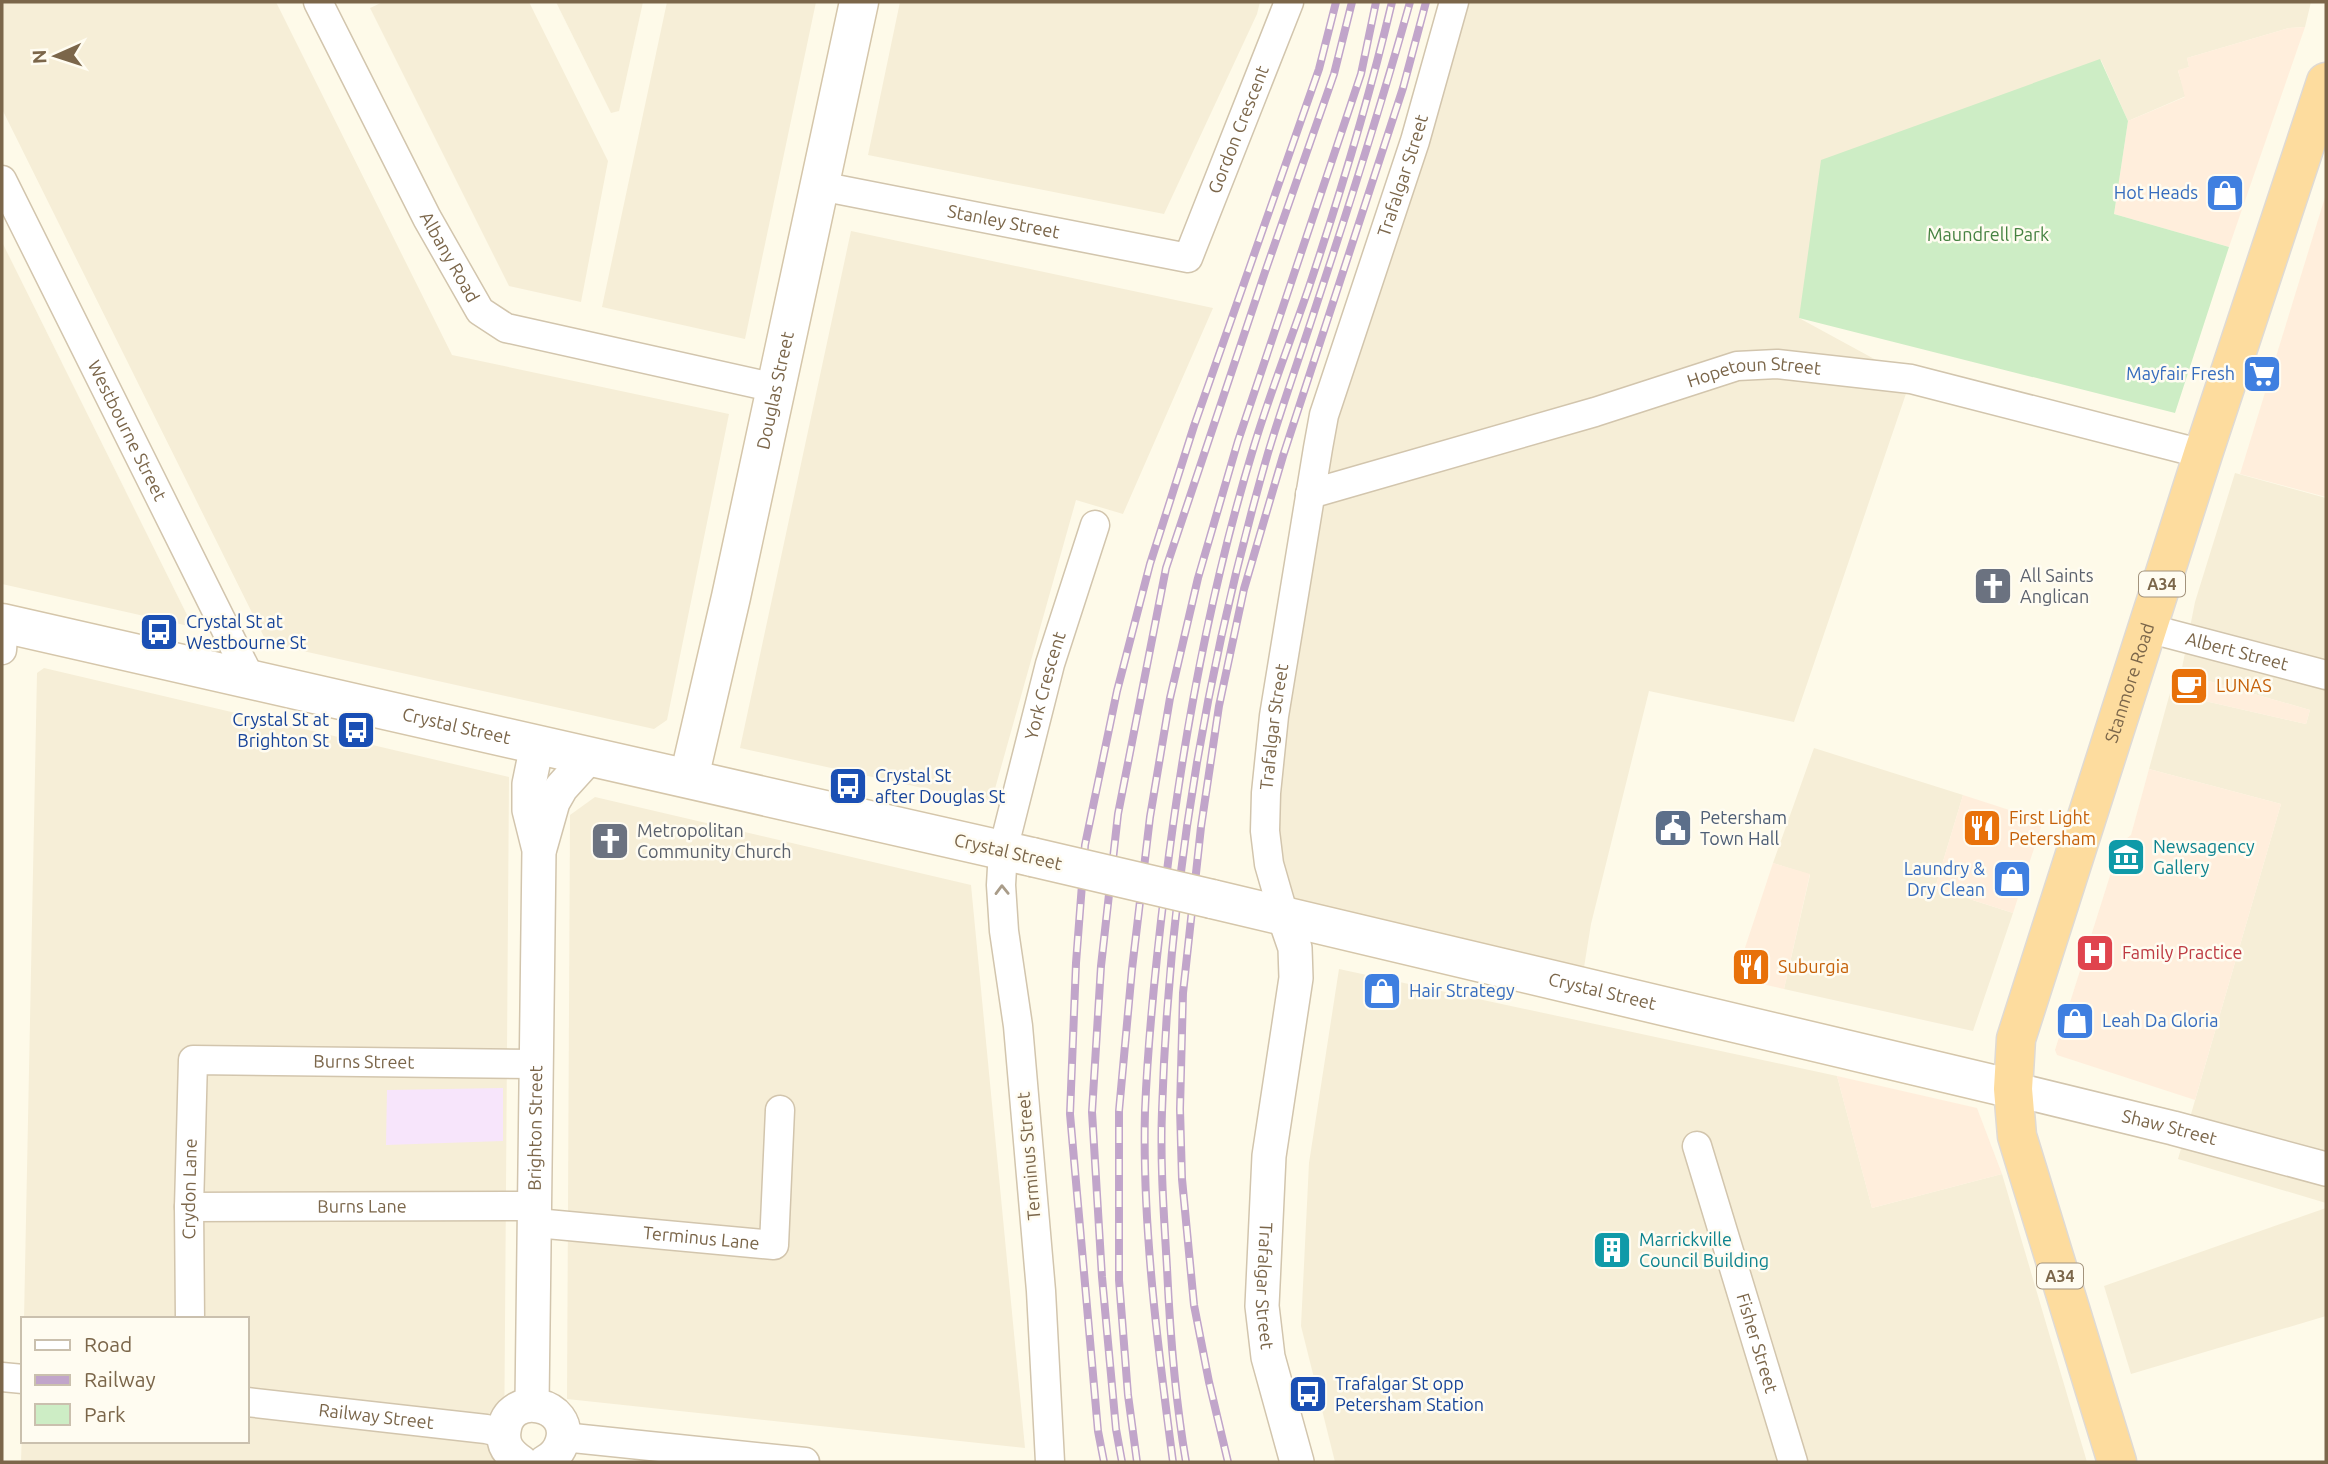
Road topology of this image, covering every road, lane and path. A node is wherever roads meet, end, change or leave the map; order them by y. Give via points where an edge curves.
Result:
1 (318, 2) edge
2 (859, 2) edge
3 (1289, 2) edge
4 (1454, 2) edge
5 (2326, 82) edge
6 (2, 180) edge
7 (820, 186) junction
8 (1188, 258) joint
9 (776, 388) junction
10 (2203, 454) junction
11 (1310, 494) junction
12 (1095, 525) dead end
13 (2147, 628) junction
14 (3, 633) edge
15 (2326, 675) edge
16 (251, 680) junction
17 (537, 745) junction
18 (590, 757) junction
19 (689, 778) junction
20 (539, 850) junction
21 (1018, 854) junction
22 (1284, 916) junction
23 (192, 1060) joint
24 (537, 1064) junction
25 (2013, 1088) junction
26 (780, 1110) dead end
27 (1697, 1146) dead end
28 (2326, 1168) edge
29 (189, 1207) junction
30 (536, 1215) junction
31 (190, 1317) edge
32 (2, 1377) edge
33 (21, 1379) edge
34 (248, 1402) edge
35 (532, 1405) junction
36 (503, 1433) junction
37 (554, 1450) edge
38 (520, 1462) edge
39 (806, 1462) edge
40 (1051, 1462) edge
41 (1297, 1462) edge
42 (1793, 1462) edge
43 (2118, 1462) edge

1 - 9 street, Albany Road via 480,312 506,328
2 - 7 main road, Douglas Street
3 - 8 street, Gordon Crescent
4 - 11 street, Trafalgar Street via 1415,141 1324,415
5 - 10 highway, Stanmore Road / A34
6 - 16 street, Westbourne Street
7 - 8 street, Stanley Street
7 - 9 main road, Douglas Street
9 - 19 main road, Douglas Street
10 - 11 street, Hopetoun Street via 1911,379 1777,364 1737,366
10 - 13 highway, Stanmore Road / A34
11 - 22 street, Trafalgar Street via 1274,716 1265,812 1269,864
12 - 21 street, York Crescent via 1050,664
13 - 15 street, Albert Street
13 - 25 highway, Stanmore Road / A34 via 2016,1039
14 - 16 main road, Crystal Street
16 - 17 main road, Crystal Street
17 - 18 main road, Crystal Street
17 - 20 street, Brighton Street via 528,810
18 - 19 main road, Crystal Street
18 - 20 street, Brighton Street via 557,794
19 - 21 main road, Crystal Street
20 - 24 street, Brighton Street
21 - 22 main road, Crystal Street, bridge
40 -> 21 street, Terminus Street via 1040,1278 1001,885
22 - 25 main road, Crystal Street
22 - 41 street, Trafalgar Street via 1295,948 1296,978 1269,1156 1262,1306 1268,1357
23 - 24 street, Burns Street
23 - 29 street, Crydon Lane
24 - 30 street, Brighton Street
25 - 28 street, Shaw Street
25 - 43 highway, A34 via 2017,1136
26 - 30 street, Terminus Lane via 774,1245
27 - 42 street, Fisher Street
29 - 30 street, Burns Lane
29 - 31 street, Crydon Lane
30 - 35 street, Brighton Street
32 - 33 street
34 - 36 street, Railway Street
35 - 36 street via 516,1410
35 - 37 street via 555,1414 563,1429
36 - 38 street via 507,1450
37 - 39 street

